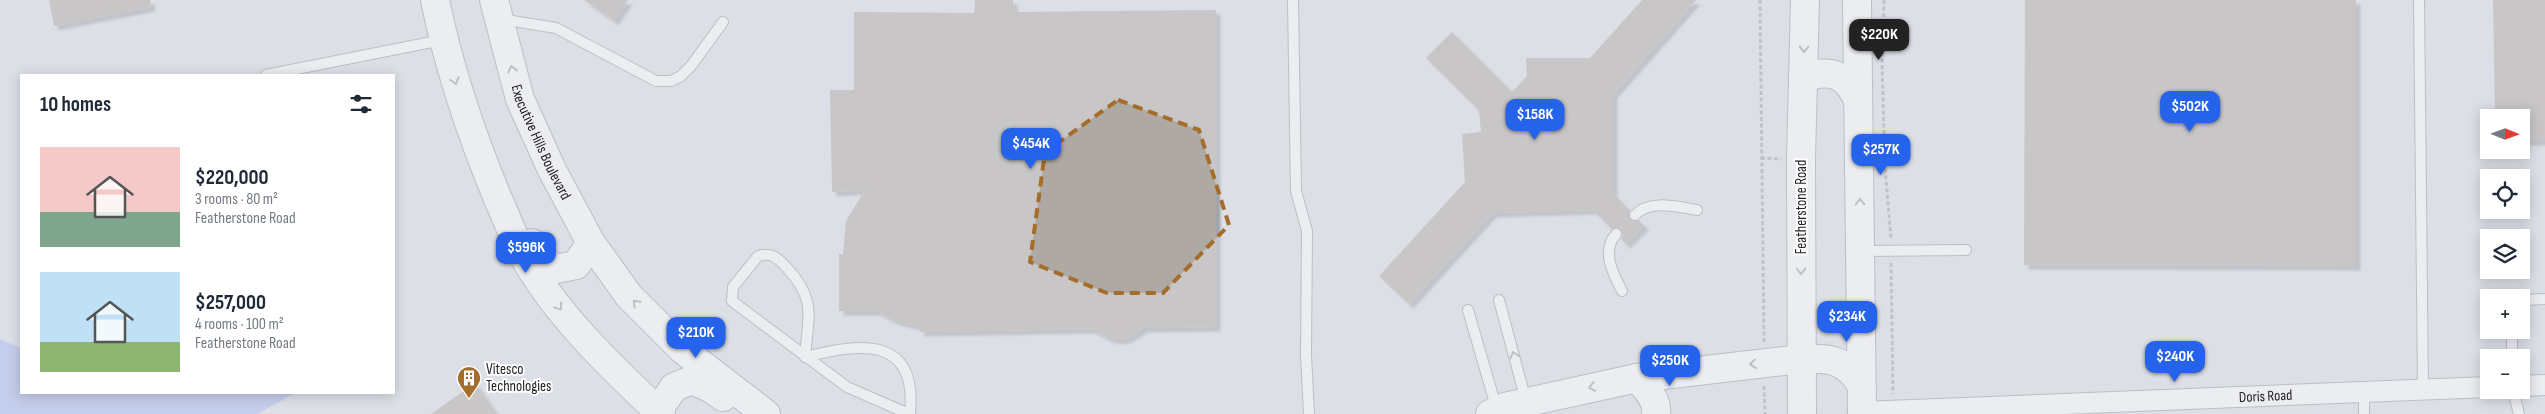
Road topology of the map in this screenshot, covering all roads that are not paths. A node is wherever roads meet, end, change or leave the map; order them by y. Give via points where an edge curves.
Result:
1 (435, 0) edge
2 (1293, 0) edge
3 (1805, 0) edge
4 (1857, 0) edge
5 (2420, 0) edge
6 (497, 9) edge
7 (723, 22) dead end
8 (444, 40) junction
9 (271, 74) edge
10 (1803, 78) junction
11 (1858, 102) junction
12 (489, 177) junction
13 (1697, 210) dead end
14 (1634, 215) dead end
15 (1616, 234) dead end
16 (591, 243) junction
17 (1966, 250) dead end
18 (1860, 251) junction
19 (1622, 291) dead end
20 (2545, 299) edge
21 (1499, 300) dead end
22 (2530, 300) edge
23 (1468, 310) dead end
24 (805, 357) junction
25 (1801, 359) junction
26 (1637, 378) junction
27 (2545, 385) edge
28 (2530, 386) edge
29 (2480, 387) edge
30 (2422, 390) junction
31 (2364, 392) junction
32 (2516, 399) edge
33 (1526, 402) junction
34 (1862, 404) edge
35 (2043, 410) edge
36 (1494, 412) edge
37 (660, 413) edge
38 (746, 414) edge
39 (766, 414) edge
40 (910, 414) edge
41 (1308, 414) edge
42 (1656, 414) edge
43 (1802, 414) edge
44 (2364, 414) edge
45 (2519, 414) edge

1 - 8 street
2 - 41 lane via 1296,191 1306,231
3 -> 10 street, Featherstone Road
4 - 11 street
5 - 30 lane
6 - 7 lane via 556,28 656,81 671,81 681,76 692,66
16 -> 6 street, Executive Hills Boulevard via 520,100
8 - 9 lane
8 -> 12 street via 466,117
10 - 11 street via 1820,74 1840,76 1853,89
10 -> 25 street, Featherstone Road
18 -> 11 street
12 - 16 street via 520,220 539,257 556,269 576,265
12 -> 37 street via 521,251 564,315
13 - 14 lane via 1656,205
15 - 19 lane via 1608,258
39 -> 16 street, Executive Hills Boulevard via 683,350 629,296
17 - 18 lane
18 - 34 street
20 - 22 lane
33 -> 21 lane
23 - 36 lane
24 - 24 lane via 732,301 733,287 758,256 777,257 800,282 808,297
24 - 40 lane via 847,387
24 - 40 lane via 858,347 884,351 907,373 912,392
25 -> 26 street
25 - 34 street via 1829,359 1856,375
25 - 43 street, Featherstone Road
26 -> 33 street
26 - 42 street via 1648,390 1657,408
27 - 28 street
29 - 30 street, Doris Road
30 - 31 street, Doris Road
31 - 35 street, Doris Road
31 - 44 lane
32 - 45 lane
33 - 36 street
34 - 35 street, Doris Road
37 - 38 street via 674,387 692,380 710,388

